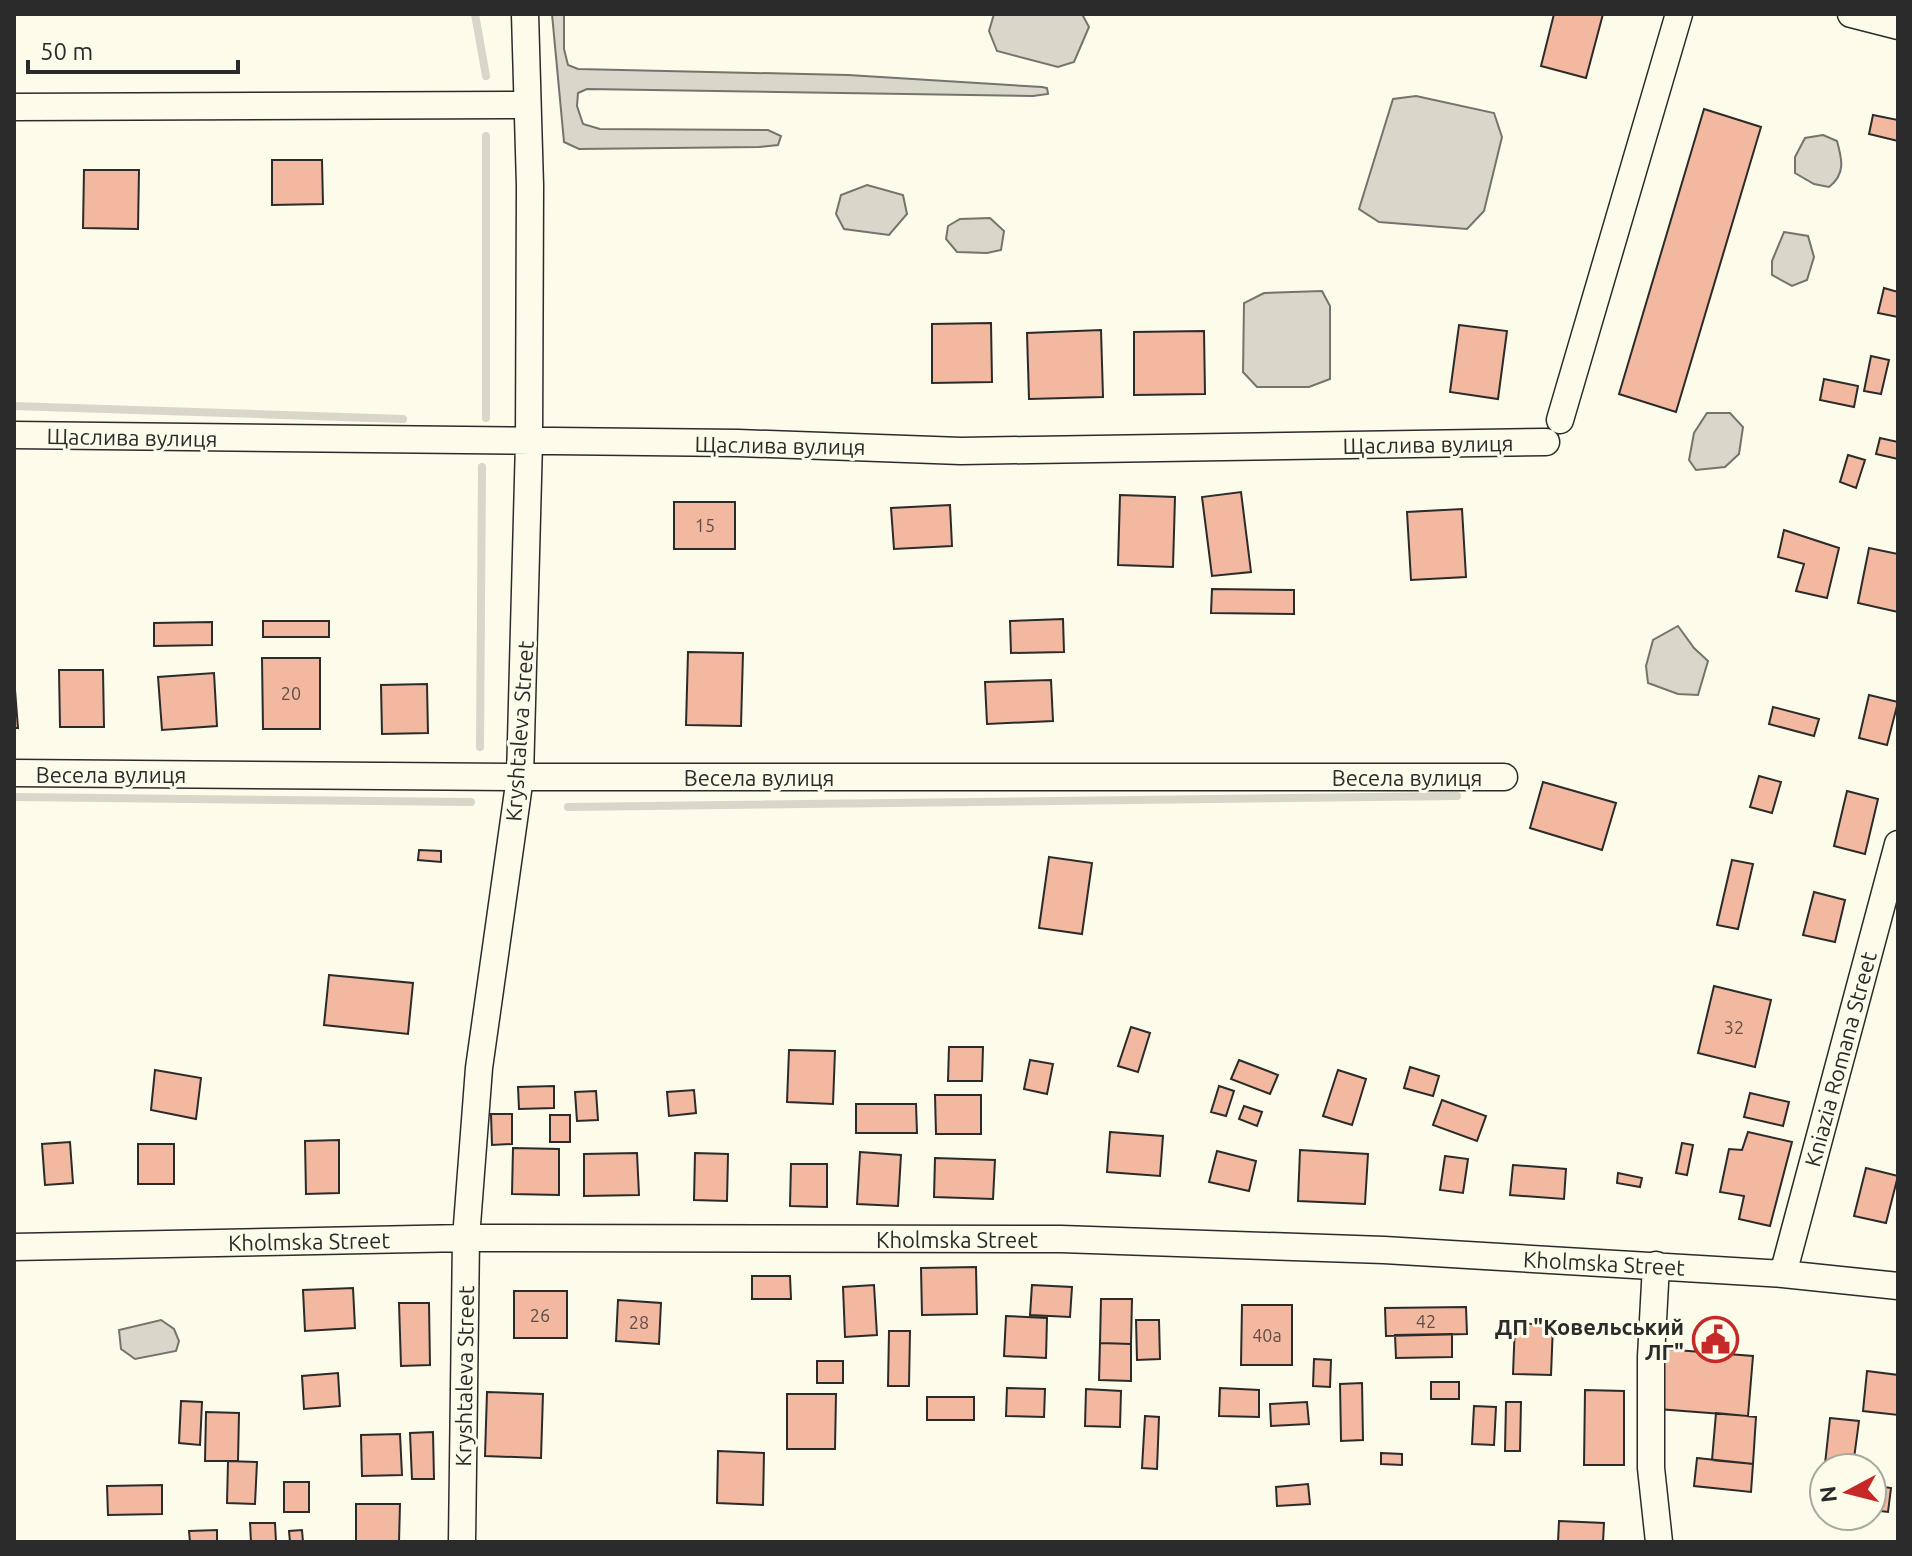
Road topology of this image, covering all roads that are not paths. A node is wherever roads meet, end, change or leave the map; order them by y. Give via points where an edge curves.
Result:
1 (525, 14) edge
2 (1679, 14) edge
3 (1851, 14) edge
4 (1898, 26) edge
5 (527, 105) junction
6 (14, 107) edge
7 (14, 435) edge
8 (529, 442) junction
9 (14, 773) edge
10 (520, 777) junction
11 (1504, 777) dead end
12 (1898, 844) edge
13 (466, 1238) junction
14 (14, 1247) edge
15 (1656, 1265) junction
16 (1783, 1274) junction
17 (1898, 1286) edge
18 (462, 1542) edge
19 (1659, 1542) edge

1 - 5 street, Kryshtaleva Street
2 - 8 street, Щаслива вулиця via 1553,431 961,451
3 - 4 street
5 - 6 street
5 - 8 street, Kryshtaleva Street
7 - 8 street, Щаслива вулиця
8 - 10 street, Kryshtaleva Street
9 - 10 street, Весела вулиця
10 - 11 street, Весела вулиця
10 - 13 street, Kryshtaleva Street via 479,1068
12 - 16 street, Kniazia Romana Street
13 - 14 street, Kholmska Street
13 - 15 street, Kholmska Street via 1061,1239
13 - 18 street, Kryshtaleva Street
15 - 16 street, Kholmska Street
15 - 19 street via 1651,1468
16 - 17 street, Kholmska Street

